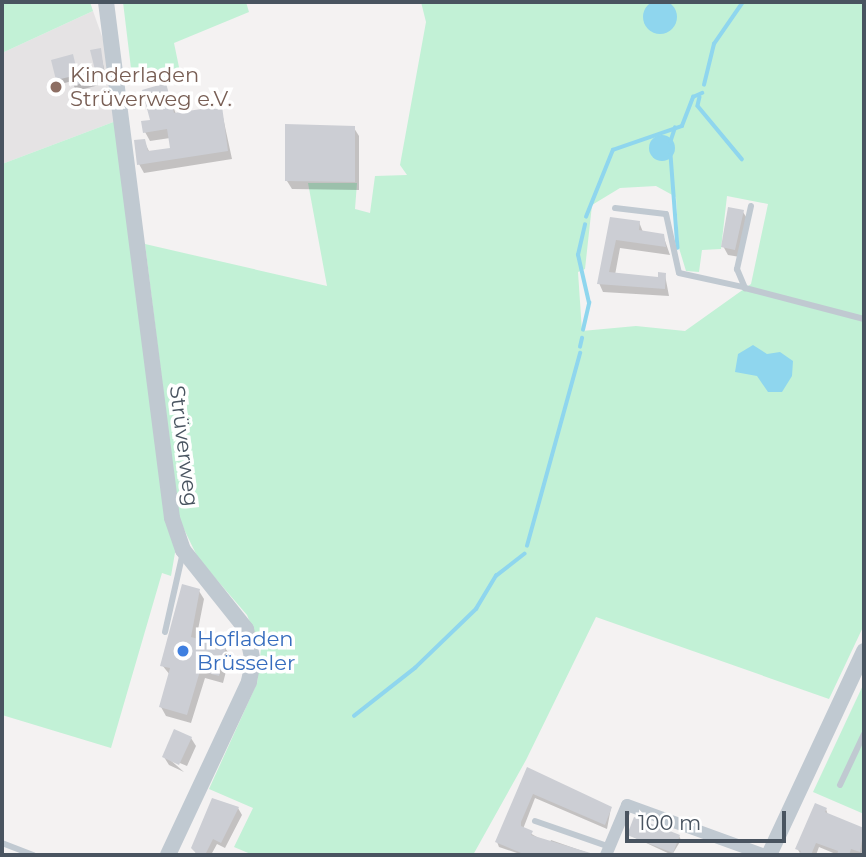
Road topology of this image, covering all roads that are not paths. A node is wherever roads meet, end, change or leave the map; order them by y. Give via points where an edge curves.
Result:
1 (106, 2) edge
2 (751, 206) dead end
3 (615, 208) dead end
4 (745, 288) junction
5 (864, 319) edge
6 (183, 550) junction
7 (165, 632) dead end
8 (864, 651) edge
9 (864, 734) edge
10 (840, 785) dead end
11 (535, 821) dead end
12 (2, 843) edge
13 (608, 851) edge
14 (34, 855) edge
15 (168, 855) edge
16 (767, 855) edge

1 - 6 street, Strüverweg via 172,518
2 - 4 lane via 737,268
3 - 4 lane via 666,215 679,273
4 - 5 lane
6 - 7 lane
6 - 15 street, Strüverweg via 241,620 253,661 249,682
8 - 16 street
9 - 10 lane
11 - 13 lane
12 - 14 lane
13 - 16 street via 627,805

